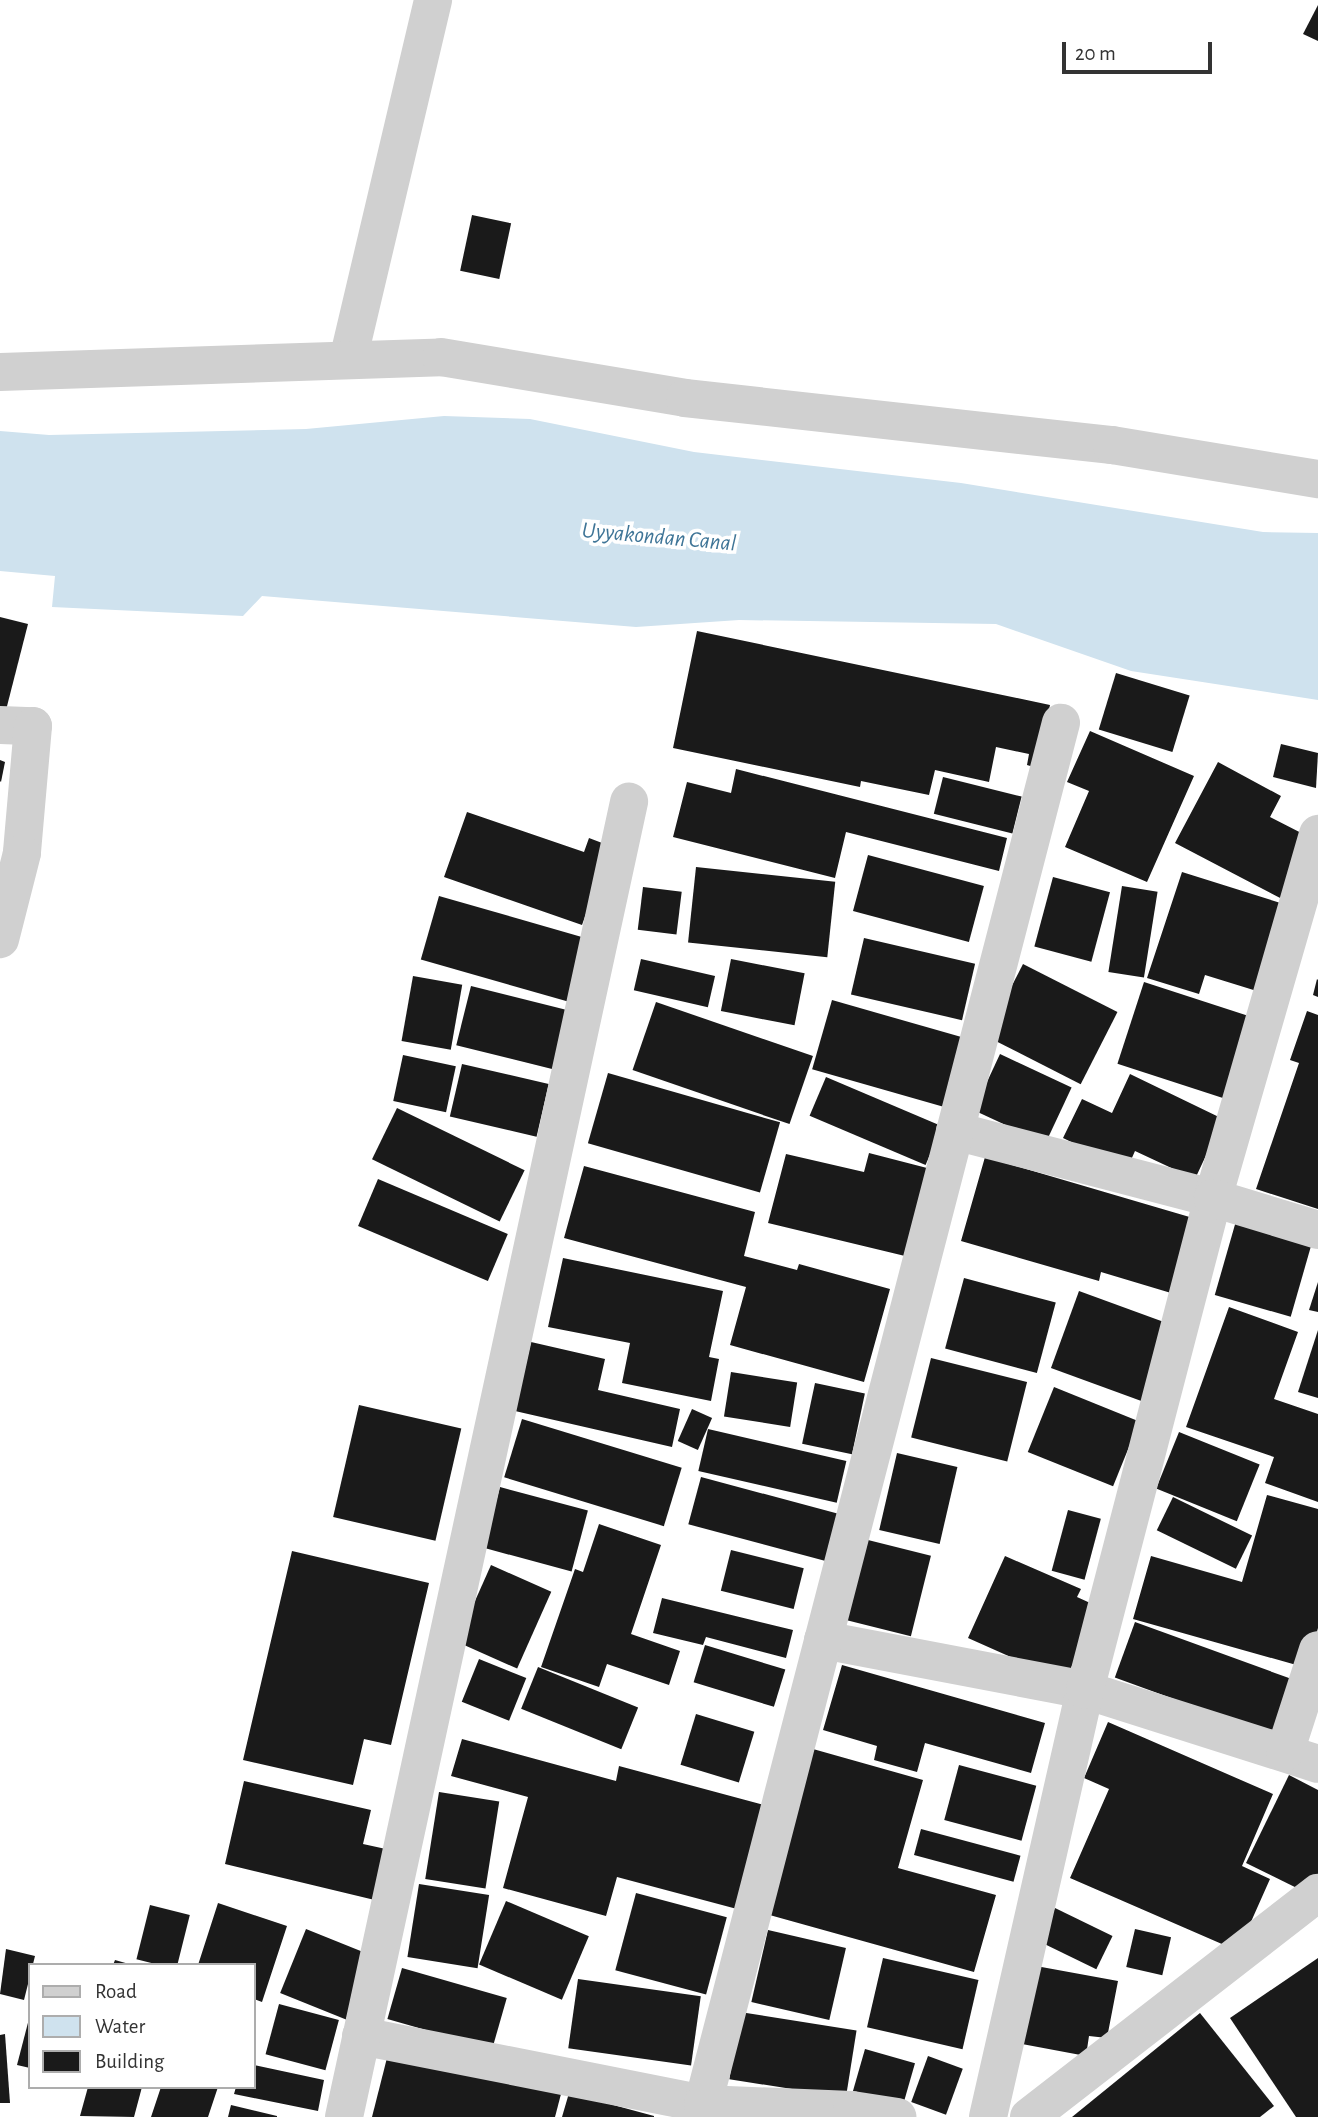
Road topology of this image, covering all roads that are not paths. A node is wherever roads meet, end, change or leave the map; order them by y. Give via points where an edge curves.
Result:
1 (433, 0) edge
2 (348, 360) junction
3 (0, 372) edge
4 (1318, 479) edge
5 (1060, 723) dead end
6 (0, 725) edge
7 (629, 802) dead end
8 (1318, 834) edge
9 (0, 939) edge
10 (955, 1131) junction
11 (1213, 1198) junction
12 (1318, 1230) edge
13 (822, 1640) junction
14 (1318, 1650) edge
15 (1085, 1690) junction
16 (1301, 1758) edge
17 (1318, 1893) edge
18 (362, 2036) junction
19 (703, 2104) junction
20 (344, 2117) edge
21 (897, 2117) edge
22 (988, 2117) edge
23 (1029, 2117) edge

1 - 2 street
2 - 3 street
2 - 4 street via 441,357 685,398 1112,445
5 - 10 street
6 - 9 street via 33,726 22,853
7 - 18 street
8 - 11 street
10 - 11 street
10 - 13 street
11 - 12 street
11 - 15 street
13 - 15 street
13 - 19 street
14 - 16 street
15 - 16 street
15 - 22 street
17 - 23 street
18 - 19 street
18 - 20 street
19 - 21 street via 852,2110

